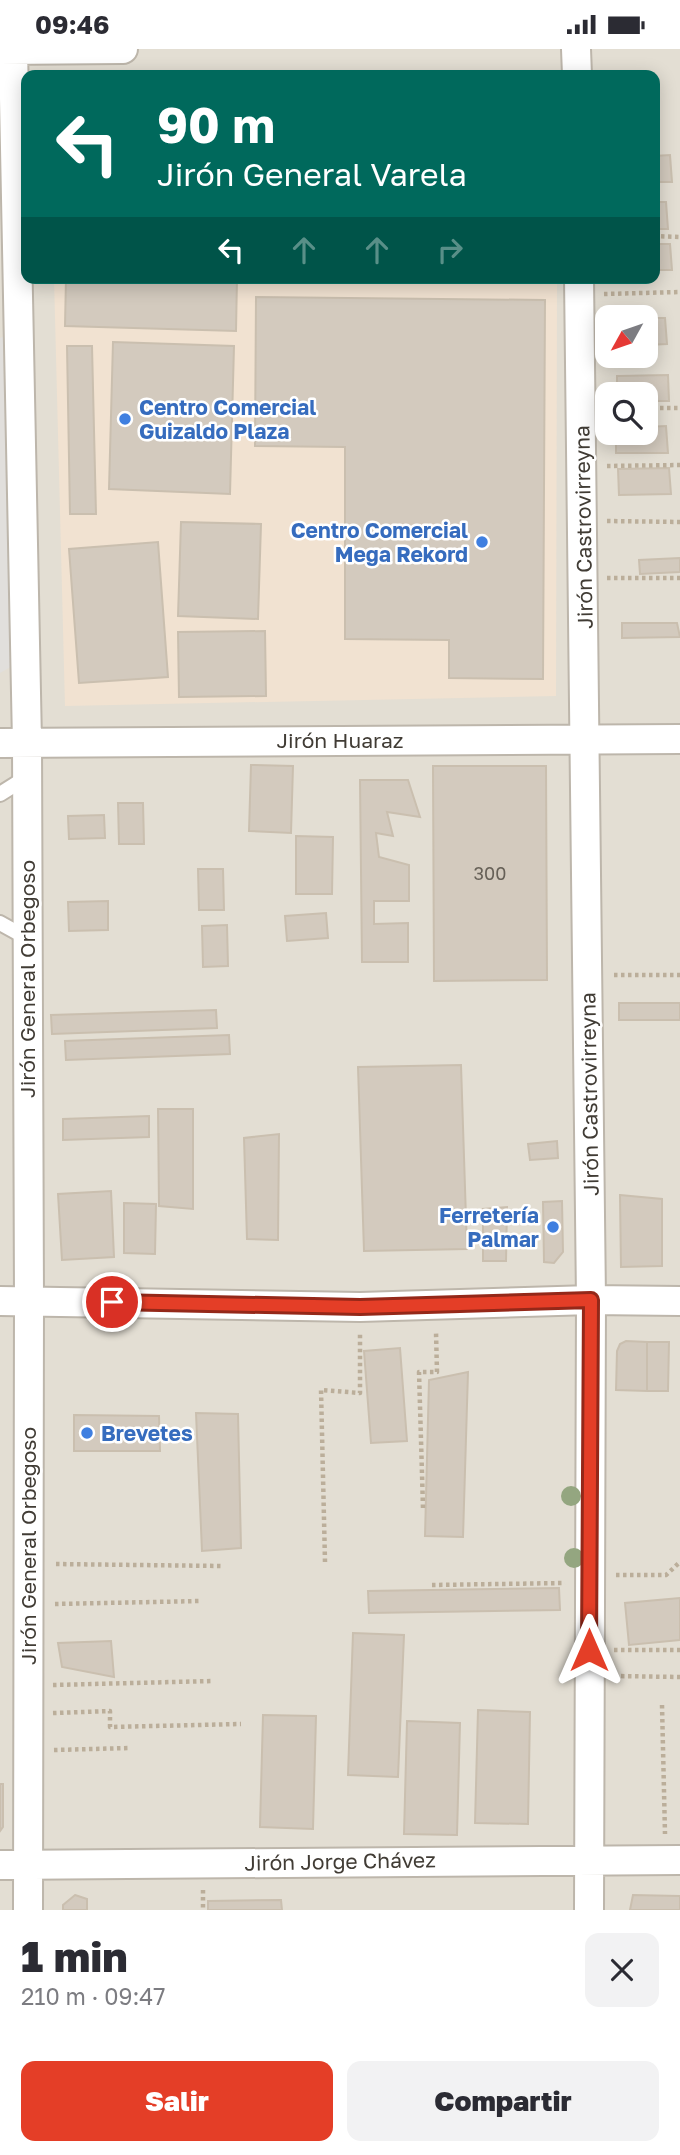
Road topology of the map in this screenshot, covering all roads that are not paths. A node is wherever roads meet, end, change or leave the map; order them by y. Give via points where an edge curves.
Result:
1 (123, 49) edge
2 (576, 49) edge
3 (9, 50) edge
4 (577, 70) edge
5 (579, 286) edge
6 (586, 738) junction
7 (680, 739) edge
8 (13, 742) edge
9 (27, 777) junction
10 (0, 794) edge
11 (0, 923) edge
12 (27, 938) junction
13 (30, 1300) junction
14 (591, 1300) junction
15 (0, 1301) edge
16 (680, 1301) edge
17 (588, 1859) junction
18 (673, 1860) edge
19 (14, 1865) edge
20 (27, 1910) edge
21 (589, 1910) edge

1 - 3 street
2 - 4 street
3 - 8 street, Jirón General Orbegoso
5 - 6 street, Jirón Castrovirreyna
6 - 7 street, Jirón Huaraz
6 - 8 street, Jirón Huaraz
6 - 14 street, Jirón Castrovirreyna
8 - 9 street, Jirón General Orbegoso
9 - 10 lane
9 - 12 street, Jirón General Orbegoso
11 - 12 lane
12 - 13 street, Jirón General Orbegoso
13 - 14 street via 360,1307
13 - 15 street
13 - 19 street, Jirón General Orbegoso via 27,1750
14 - 16 street
14 - 17 street, Jirón Castrovirreyna
17 - 18 street, Jirón Jorge Chávez
17 - 19 street, Jirón Jorge Chávez
17 - 21 street, Jirón Castrovirreyna
19 - 20 street, Jirón General Orbegoso

